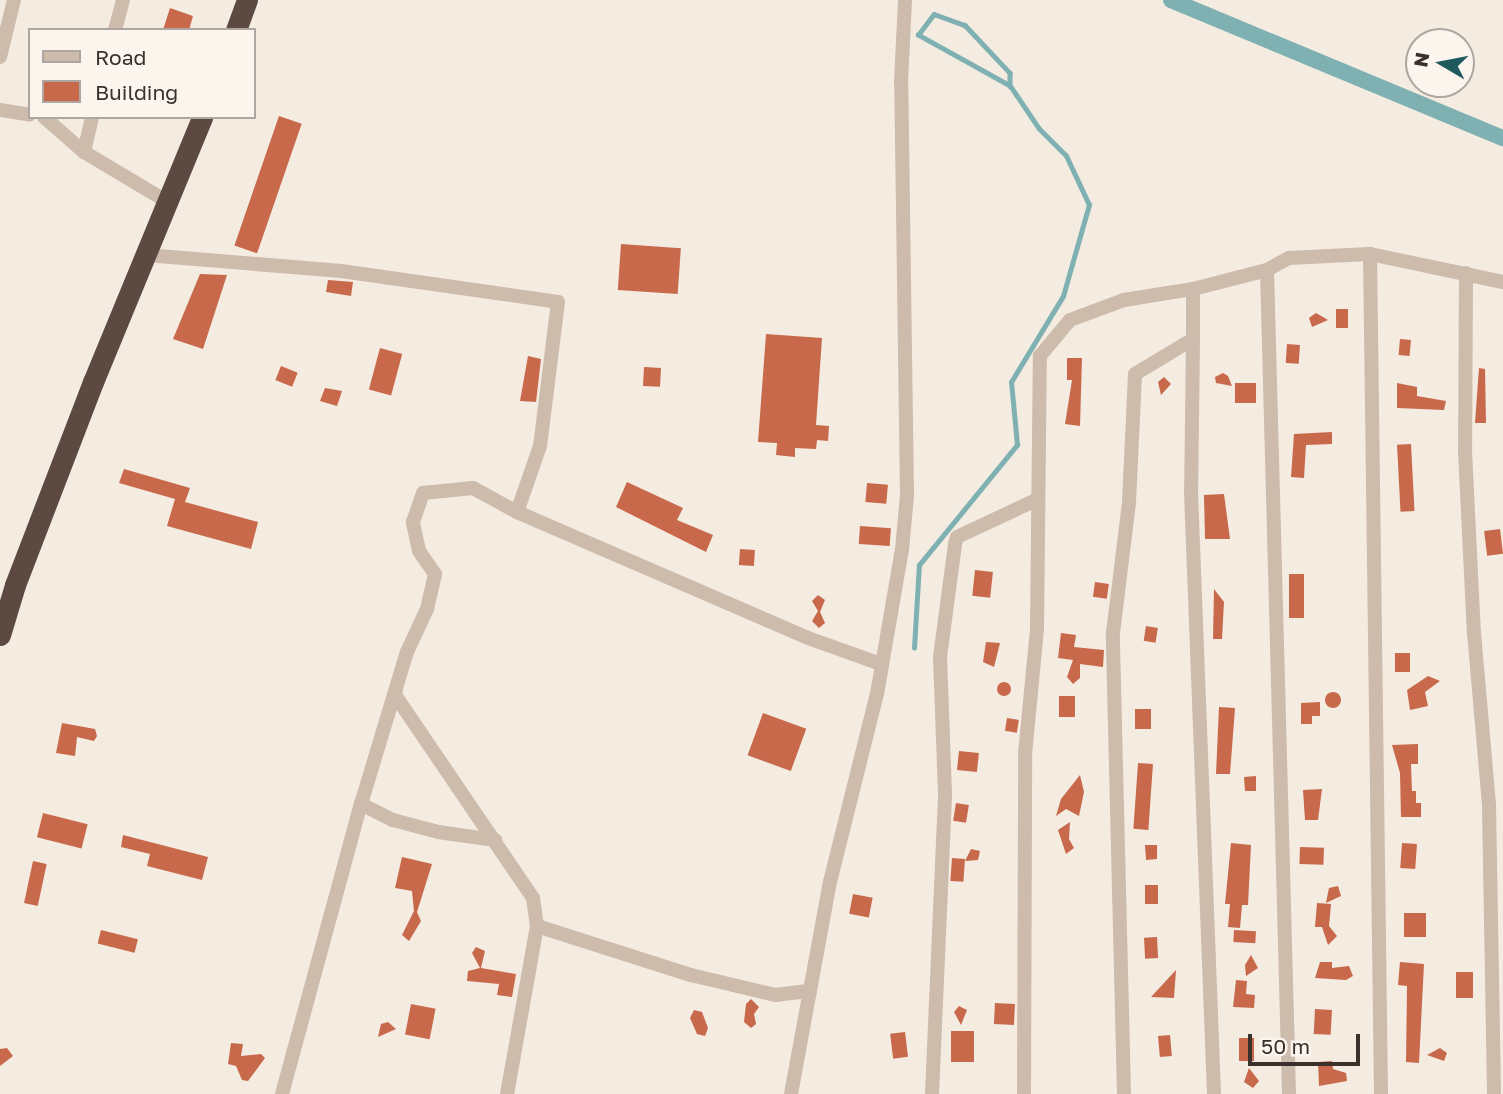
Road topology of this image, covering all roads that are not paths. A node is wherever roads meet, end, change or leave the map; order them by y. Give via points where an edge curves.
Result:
1 (14, 0) edge
2 (123, 0) edge
3 (247, 0) edge
4 (905, 0) edge
5 (116, 28) edge
6 (237, 28) edge
7 (0, 57) edge
8 (0, 110) edge
9 (28, 115) edge
10 (46, 119) edge
11 (91, 119) edge
12 (201, 119) edge
13 (83, 152) junction
14 (168, 202) junction
15 (1370, 254) junction
16 (146, 255) junction
17 (1266, 270) junction
18 (1466, 273) junction
19 (1503, 282) edge
20 (1194, 289) junction
21 (1193, 338) junction
22 (1036, 500) junction
23 (517, 512) junction
24 (0, 635) edge
25 (407, 652) junction
26 (881, 664) junction
27 (361, 804) junction
28 (495, 840) junction
29 (537, 926) junction
30 (810, 991) junction
31 (282, 1094) edge
32 (508, 1094) edge
33 (791, 1094) edge
34 (932, 1094) edge
35 (1024, 1094) edge
36 (1124, 1094) edge
37 (1214, 1094) edge
38 (1289, 1094) edge
39 (1381, 1094) edge
40 (1494, 1094) edge

1 - 7 street
2 - 5 street
3 - 6 highway
4 - 26 street via 901,82 907,495
8 - 9 street
10 - 13 street
11 - 13 street
12 - 14 highway
13 - 14 street
14 - 16 highway
15 - 17 street via 1289,258
15 - 18 street
15 - 39 street
16 - 23 street via 341,271 558,302 540,446
16 - 24 highway via 58,471
17 - 20 street
17 - 38 street
18 - 19 street
18 - 40 street via 1465,451 1489,805
20 - 21 street
20 - 22 street via 1124,300 1070,320 1050,341 1040,356
21 - 36 street via 1134,377 1129,502 1113,633
21 - 37 street via 1191,492
22 - 34 street via 957,537 955,544 940,657 945,793
22 - 35 street via 1037,629 1025,754
23 - 25 street via 473,488 423,493 413,522 419,551 435,574 427,609
23 - 26 street via 808,638
25 - 27 street
25 - 28 street via 395,695
26 - 30 street via 830,882
27 - 28 street via 393,820
27 - 31 street
28 - 29 street via 533,898
29 - 30 street via 775,995
29 - 32 street
30 - 33 street

